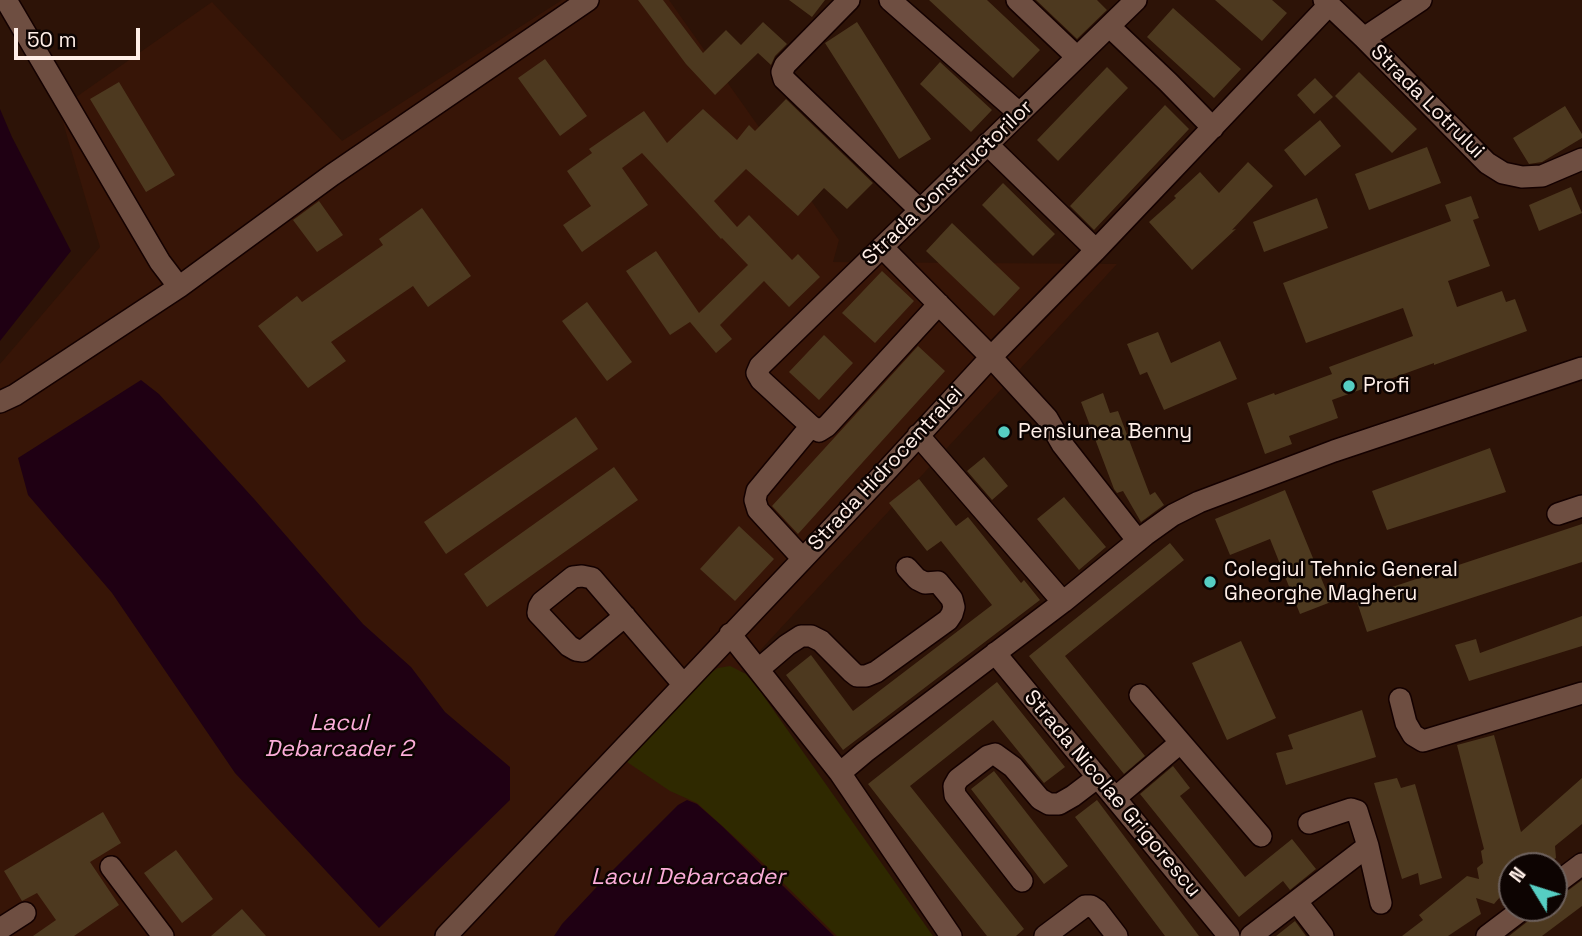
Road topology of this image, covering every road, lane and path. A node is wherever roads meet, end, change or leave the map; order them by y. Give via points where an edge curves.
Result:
1 (6, 0) edge
2 (588, 0) edge
3 (849, 0) edge
4 (1017, 0) edge
5 (1421, 0) edge
6 (899, 3) edge
7 (1126, 3) edge
8 (1326, 3) edge
9 (1110, 27) junction
10 (1364, 38) junction
11 (1077, 57) junction
12 (1019, 113) junction
13 (1213, 128) junction
14 (987, 144) junction
15 (1582, 159) edge
16 (920, 210) junction
17 (882, 247) junction
18 (1096, 250) junction
19 (179, 287) junction
20 (939, 304) junction
21 (991, 356) junction
22 (1582, 368) edge
23 (0, 402) edge
24 (811, 426) junction
25 (918, 435) junction
26 (1582, 506) edge
27 (1558, 514) dead end
28 (1138, 541) junction
29 (803, 559) junction
30 (907, 568) dead end
31 (1063, 602) junction
32 (625, 616) dead end
33 (730, 634) junction
34 (995, 653) junction
35 (758, 668) junction
36 (683, 684) junction
37 (1582, 693) edge
38 (1140, 695) dead end
39 (1399, 699) dead end
40 (1180, 743) junction
41 (840, 773) junction
42 (1098, 777) junction
43 (1115, 797) junction
44 (1309, 823) dead end
45 (1261, 836) dead end
46 (1368, 846) junction
47 (1582, 864) edge
48 (111, 867) dead end
49 (1568, 875) edge
50 (1022, 881) dead end
51 (1297, 902) junction
52 (1381, 903) dead end
53 (25, 913) dead end
54 (1506, 922) edge
55 (0, 929) edge
56 (163, 936) edge
57 (446, 936) edge
58 (951, 936) edge
59 (1046, 936) edge
60 (1117, 936) edge
61 (1229, 936) edge
62 (1251, 936) edge
63 (1323, 936) edge
64 (1487, 936) edge

1 - 19 street
2 - 19 street via 332,175
3 - 16 street via 785,65 783,79
4 - 11 street
5 - 10 street
6 - 12 street
7 - 9 street, Strada Constructorilor
8 - 10 street, Strada Lotrului
8 - 13 street, Strada Hidrocentralei
9 - 11 street, Strada Constructorilor
9 - 13 street
10 - 15 street, Strada Lotrului via 1487,163 1503,173 1542,176
11 - 12 street, Strada Constructorilor
12 - 14 street, Strada Constructorilor
13 - 18 street, Strada Hidrocentralei
14 - 16 street, Strada Constructorilor
14 - 18 street
16 - 17 street, Strada Constructorilor
17 - 20 street
17 - 24 street, Strada Constructorilor via 757,373
18 - 21 street, Strada Hidrocentralei
19 - 23 street
20 - 21 street
20 - 24 street via 827,426 819,431
21 - 25 street, Strada Hidrocentralei
21 - 28 street via 1047,418
22 - 28 street via 1334,450 1199,502
24 - 29 street via 755,500 758,510
25 - 29 street, Strada Hidrocentralei
25 - 31 street
26 - 27 street
28 - 31 street
29 - 33 street, Strada Hidrocentralei
30 - 35 street via 925,583 938,582 952,599 952,614 876,672 858,676 811,636 802,636
31 - 34 street
32 - 36 street
33 - 35 street
33 - 36 street, Strada Hidrocentralei
34 - 41 street
34 - 42 street, Strada Nicolae Grigorescu
35 - 41 street
36 - 57 street, Strada Hidrocentralei
37 - 39 street via 1423,741 1406,723
38 - 40 street
40 - 43 street
40 - 45 street
41 - 58 street
42 - 43 street, Strada Nicolae Grigorescu
42 - 50 street via 1059,804 1040,799 1013,767 995,754 958,779 955,795
43 - 61 street, Strada Nicolae Grigorescu
44 - 46 street via 1357,811
46 - 51 street
46 - 52 street
47 - 49 street
48 - 56 street
51 - 62 street
51 - 63 street
53 - 55 street
54 - 64 street
59 - 60 street via 1090,906

